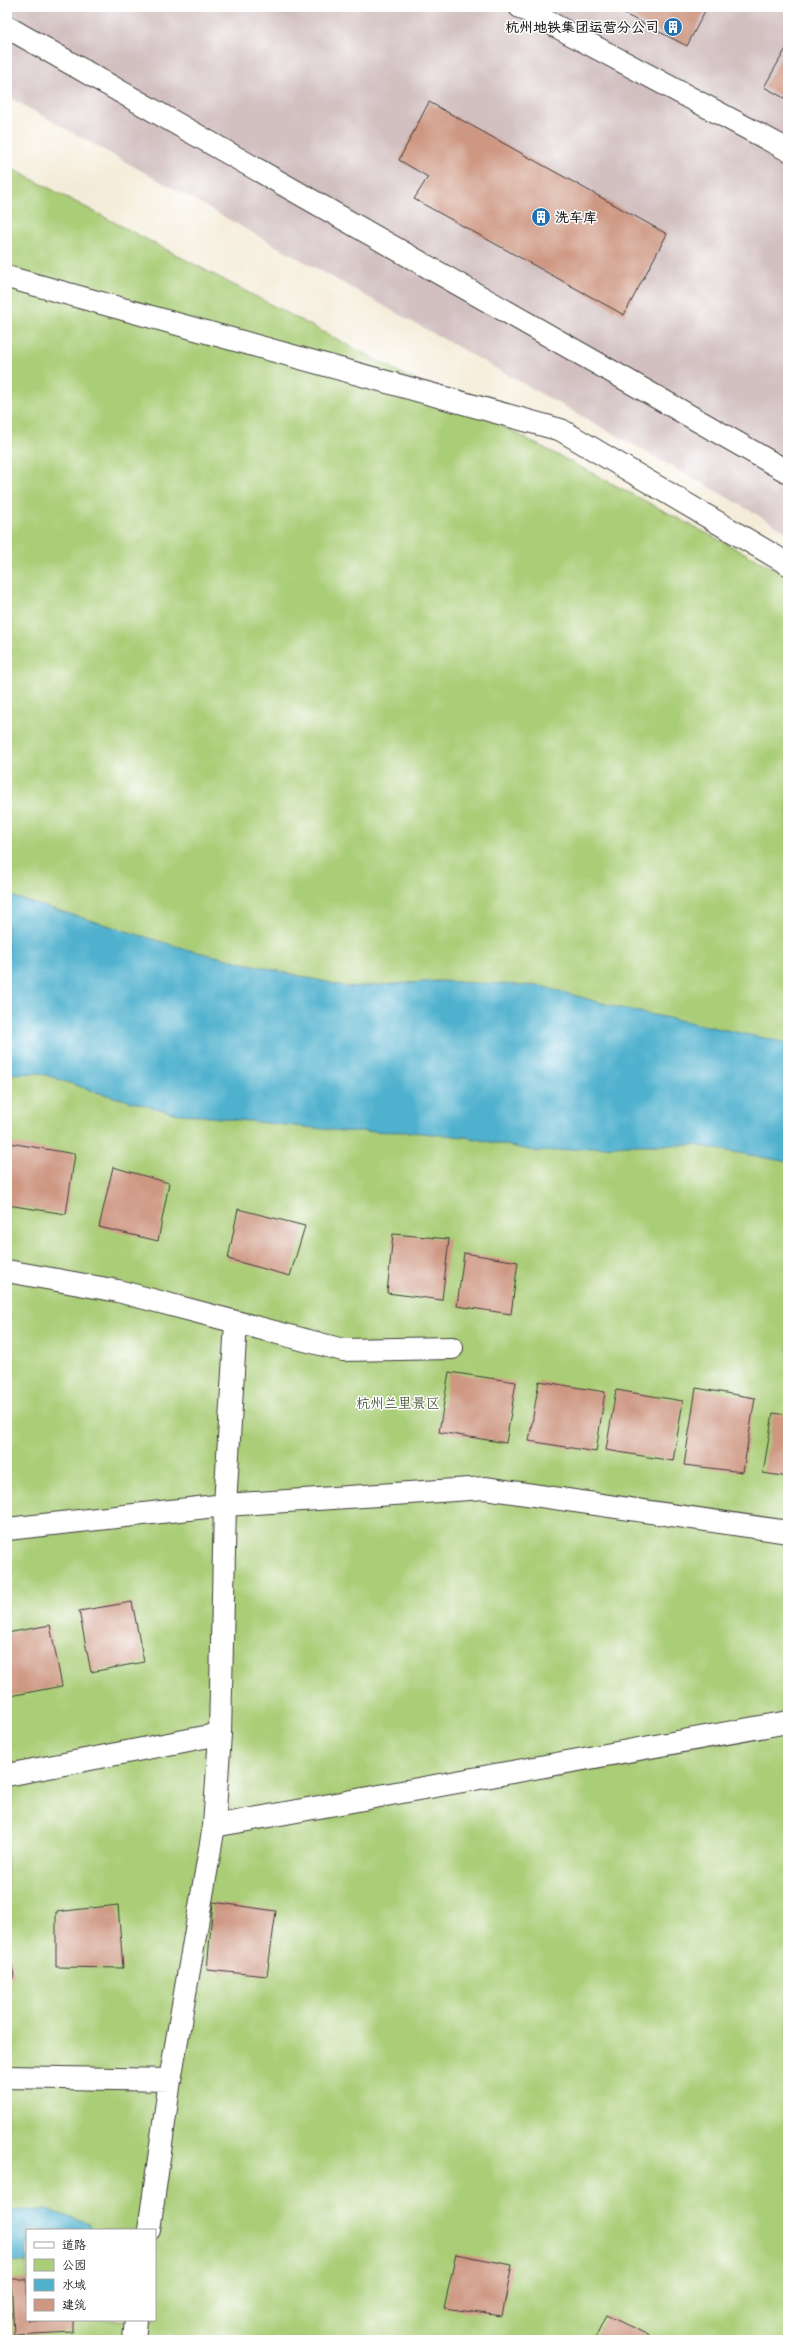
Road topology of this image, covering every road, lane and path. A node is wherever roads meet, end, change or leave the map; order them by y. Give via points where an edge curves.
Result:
1 (520, 7) edge
2 (7, 27) edge
3 (788, 150) edge
4 (7, 277) edge
5 (788, 472) edge
6 (788, 564) edge
7 (7, 1271) edge
8 (236, 1322) junction
9 (452, 1348) dead end
10 (225, 1504) junction
11 (7, 1529) edge
12 (788, 1532) edge
13 (788, 1722) edge
14 (220, 1734) junction
15 (7, 1775) edge
16 (214, 1826) junction
17 (7, 2077) edge
18 (170, 2080) junction
19 (149, 2229) edge
20 (136, 2321) edge
21 (134, 2340) edge

1 - 3 street
2 - 5 street
4 - 6 street via 561,430
7 - 8 street via 118,1291
8 - 9 street via 344,1350
8 - 10 street
10 - 11 street
10 - 12 street via 485,1488
10 - 14 street
13 - 16 street
14 - 15 street
14 - 16 street
16 - 18 street
17 - 18 street
18 - 19 street
20 - 21 street

